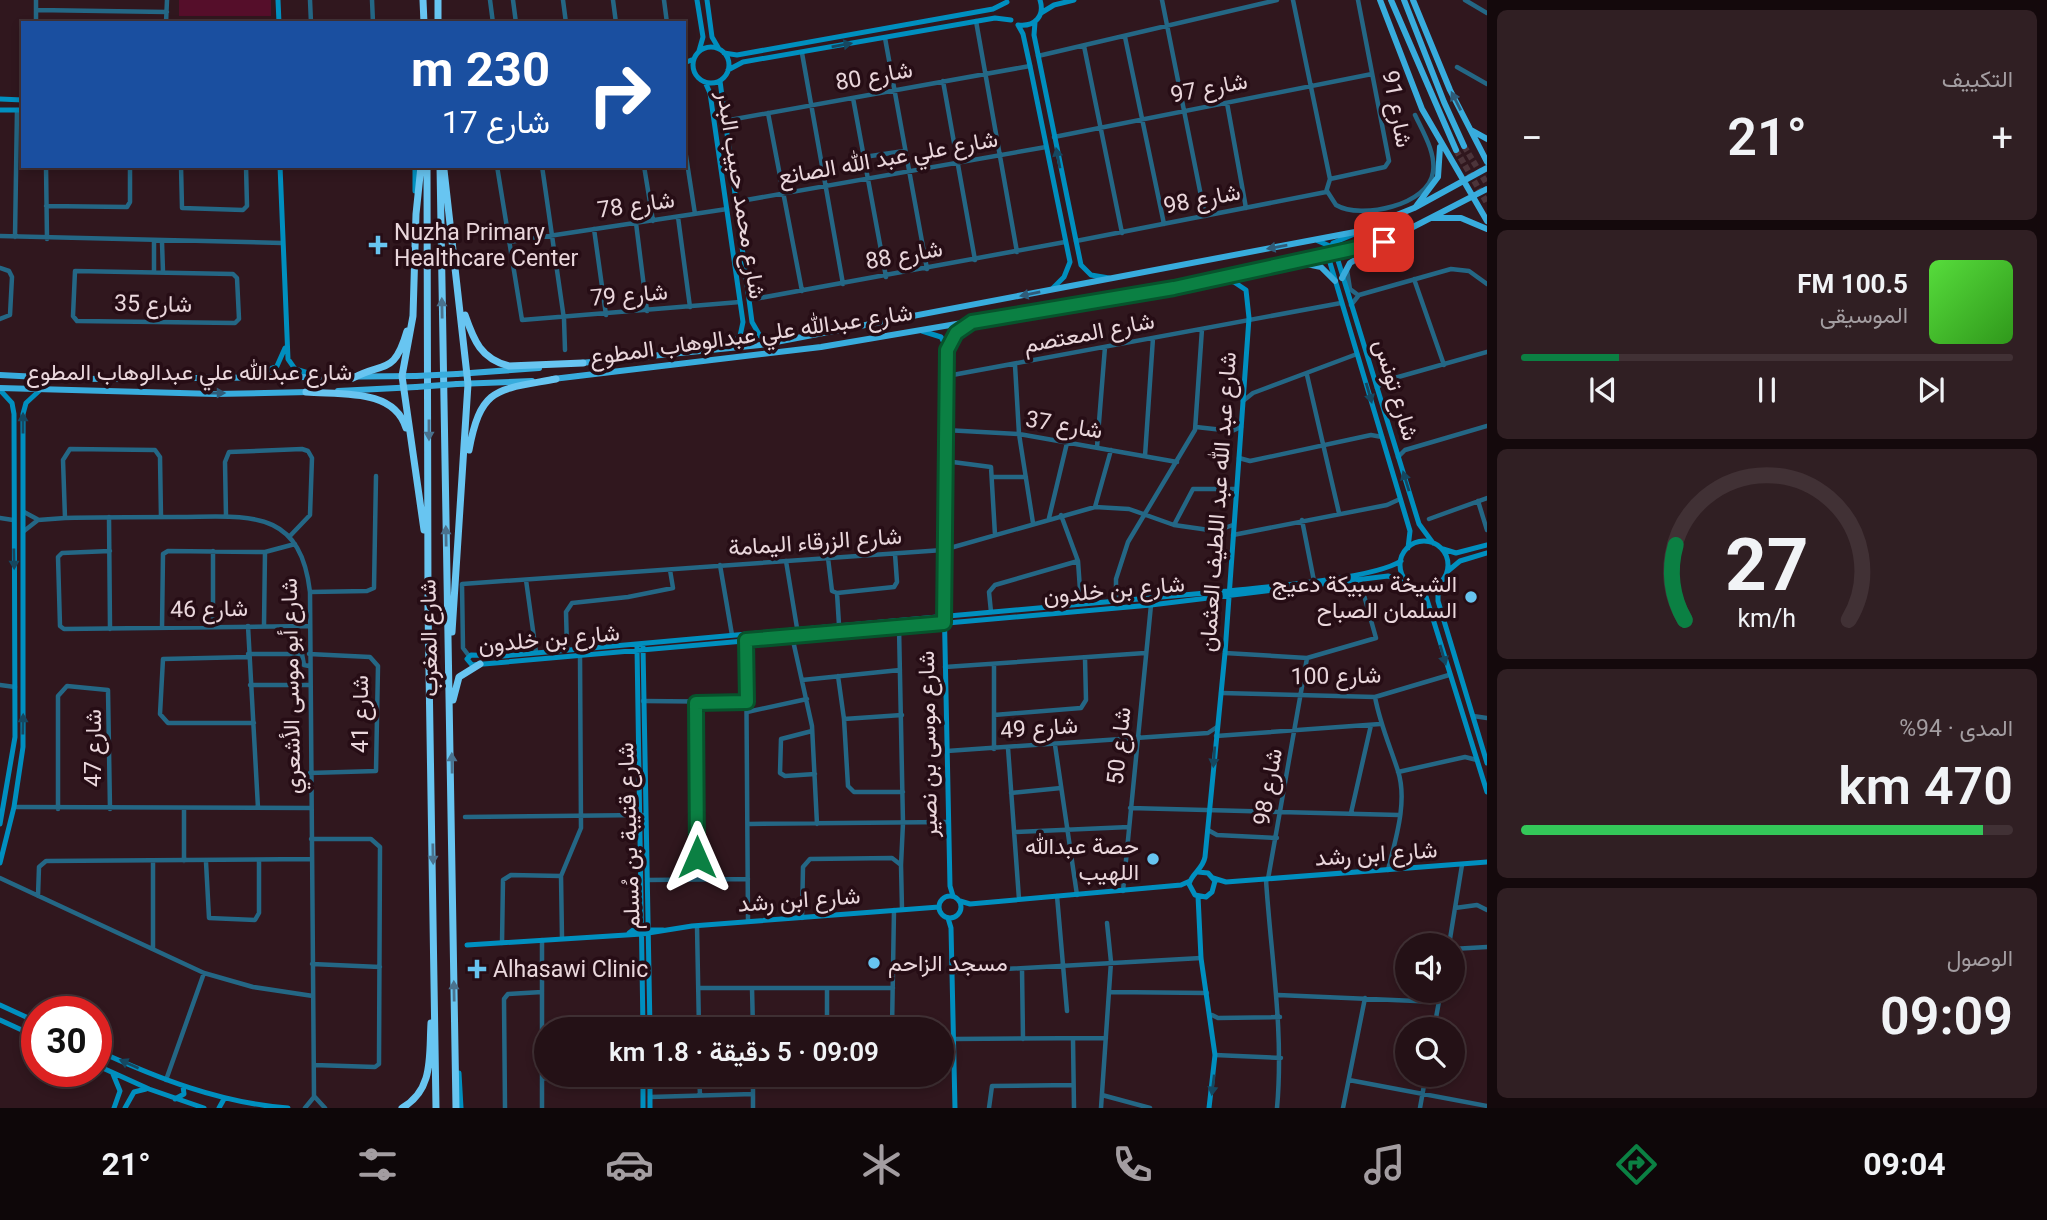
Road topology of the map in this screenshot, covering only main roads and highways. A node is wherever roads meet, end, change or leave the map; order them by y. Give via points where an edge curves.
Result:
1 (423, 0) edge
2 (438, 0) edge
3 (1380, 0) edge
4 (1391, 0) edge
5 (1404, 0) edge
6 (1413, 0) edge
7 (422, 21) edge
8 (438, 21) edge
9 (1469, 129) junction
10 (1487, 139) edge
11 (1439, 141) junction
12 (1464, 146) tunnel mouth
13 (1456, 150) tunnel mouth
14 (1487, 162) edge
15 (421, 168) edge
16 (427, 168) edge
17 (442, 168) edge
18 (442, 168) edge
19 (1487, 168) edge
20 (1463, 182) junction
21 (1487, 189) edge
22 (1472, 197) junction
23 (1414, 208) junction
24 (1431, 218) junction
25 (1487, 221) edge
26 (1487, 229) edge
27 (1384, 242) junction
28 (1293, 262) junction
29 (460, 301) junction
30 (414, 306) junction
31 (583, 363) junction
32 (467, 374) junction
33 (0, 375) edge
34 (402, 376) junction
35 (353, 378) junction
36 (556, 379) junction
37 (468, 384) junction
38 (402, 388) junction
39 (0, 389) edge
40 (306, 392) junction
41 (416, 465) junction
42 (462, 481) junction
43 (429, 608) junction
44 (449, 655) junction
45 (480, 664) road end
46 (451, 725) junction
47 (435, 977) junction
48 (402, 1108) edge
49 (436, 1108) edge
50 (456, 1108) edge

1 - 7 highway
2 - 8 highway
3 - 11 main road
4 - 13 main road
5 - 12 main road
9 -> 6 main road
9 - 10 main road
9 - 14 main road
11 - 20 main road
11 - 23 main road via 1438,177
15 - 30 highway
16 -> 43 highway, شارع المغرب
17 - 29 highway
44 -> 18 highway, شارع المغرب
19 - 20 main road, شارع عبدالله علي عبدالوهاب المطوع
20 - 22 main road
20 - 23 main road, شارع عبدالله علي عبدالوهاب المطوع
21 - 22 main road, شارع عبدالله علي عبدالوهاب المطوع
22 - 24 main road, شارع عبدالله علي عبدالوهاب المطوع
22 - 25 main road
23 -> 31 main road, شارع عبدالله علي عبدالوهاب المطوع via 1364,230 770,343
24 - 26 main road via 1461,218
24 - 27 main road, شارع عبدالله علي عبدالوهاب المطوع
27 - 28 main road, شارع عبدالله علي عبدالوهاب المطوع
27 - 28 main road via 1350,263 1338,280 1321,267
28 - 36 main road, شارع عبدالله علي عبدالوهاب المطوع via 821,347
29 - 31 highway via 475,344 499,364
29 - 32 highway
30 - 34 highway
30 - 35 highway via 394,358 382,369
31 - 32 main road, شارع عبدالله علي عبدالوهاب المطوع
32 - 34 main road, شارع عبدالله علي عبدالوهاب المطوع, bridge
32 - 37 highway
33 - 35 main road, شارع عبدالله علي عبدالوهاب المطوع
34 - 35 main road, شارع عبدالله علي عبدالوهاب المطوع
34 - 38 highway
36 - 37 main road, شارع عبدالله علي عبدالوهاب المطوع
36 - 42 highway via 497,392 482,405
37 - 38 main road, شارع عبدالله علي عبدالوهاب المطوع, bridge
37 - 42 highway
38 - 40 main road, شارع عبدالله علي عبدالوهاب المطوع
38 - 41 highway
39 -> 40 main road, شارع عبدالله علي عبدالوهاب المطوع
40 - 41 highway via 389,403 403,420
41 - 43 highway
42 - 44 highway
43 -> 47 highway, شارع المغرب
44 - 46 highway, شارع المغرب
45 - 46 highway via 459,677
50 -> 46 highway, شارع المغرب
47 - 48 highway via 428,1076 421,1094
47 - 49 highway, شارع المغرب

